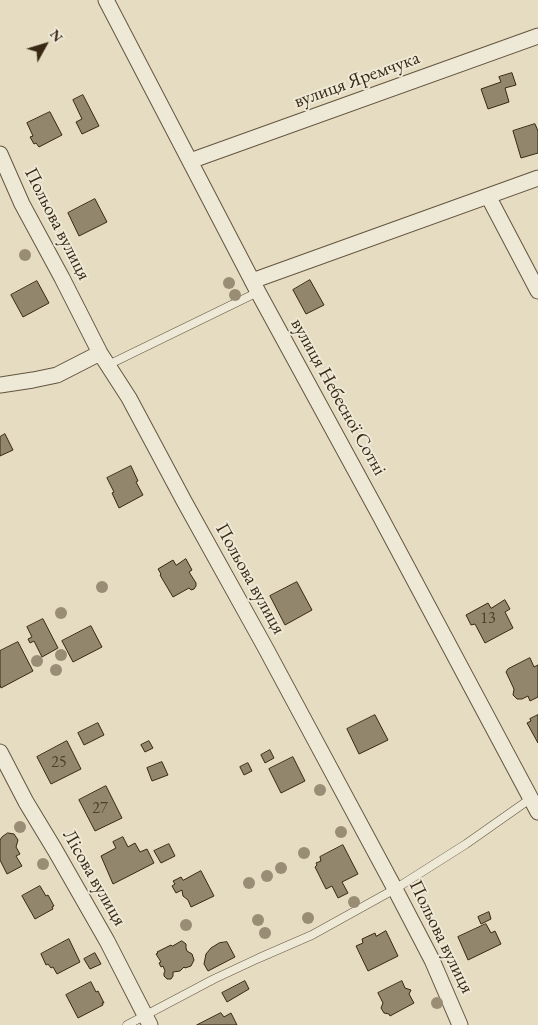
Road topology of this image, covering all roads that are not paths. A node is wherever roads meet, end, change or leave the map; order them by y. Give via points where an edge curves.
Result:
1 (111, 1) edge
2 (538, 36) edge
3 (0, 154) edge
4 (190, 160) junction
5 (538, 178) edge
6 (488, 196) junction
7 (255, 286) junction
8 (538, 291) edge
9 (104, 359) junction
10 (0, 385) edge
11 (0, 752) edge
12 (530, 798) junction
13 (538, 812) edge
14 (396, 889) junction
15 (147, 1020) edge
16 (127, 1025) edge
17 (460, 1025) edge

1 - 4 street, вулиця Небесної Сотні
2 - 4 street, вулиця Яремчука
3 - 9 street, Польова вулиця via 22,204
4 - 7 street, вулиця Небесної Сотні
5 - 6 street
6 - 7 street
6 - 8 street
7 - 9 lane
7 - 12 street, вулиця Небесної Сотні
9 - 10 street via 57,375
9 - 14 street, Польова вулиця via 129,398
11 - 15 street, Лісова вулиця via 107,941
12 - 13 street, вулиця Небесної Сотні
12 - 14 lane
14 - 15 lane via 312,935 223,975
14 - 17 street, Польова вулиця
15 - 16 lane

